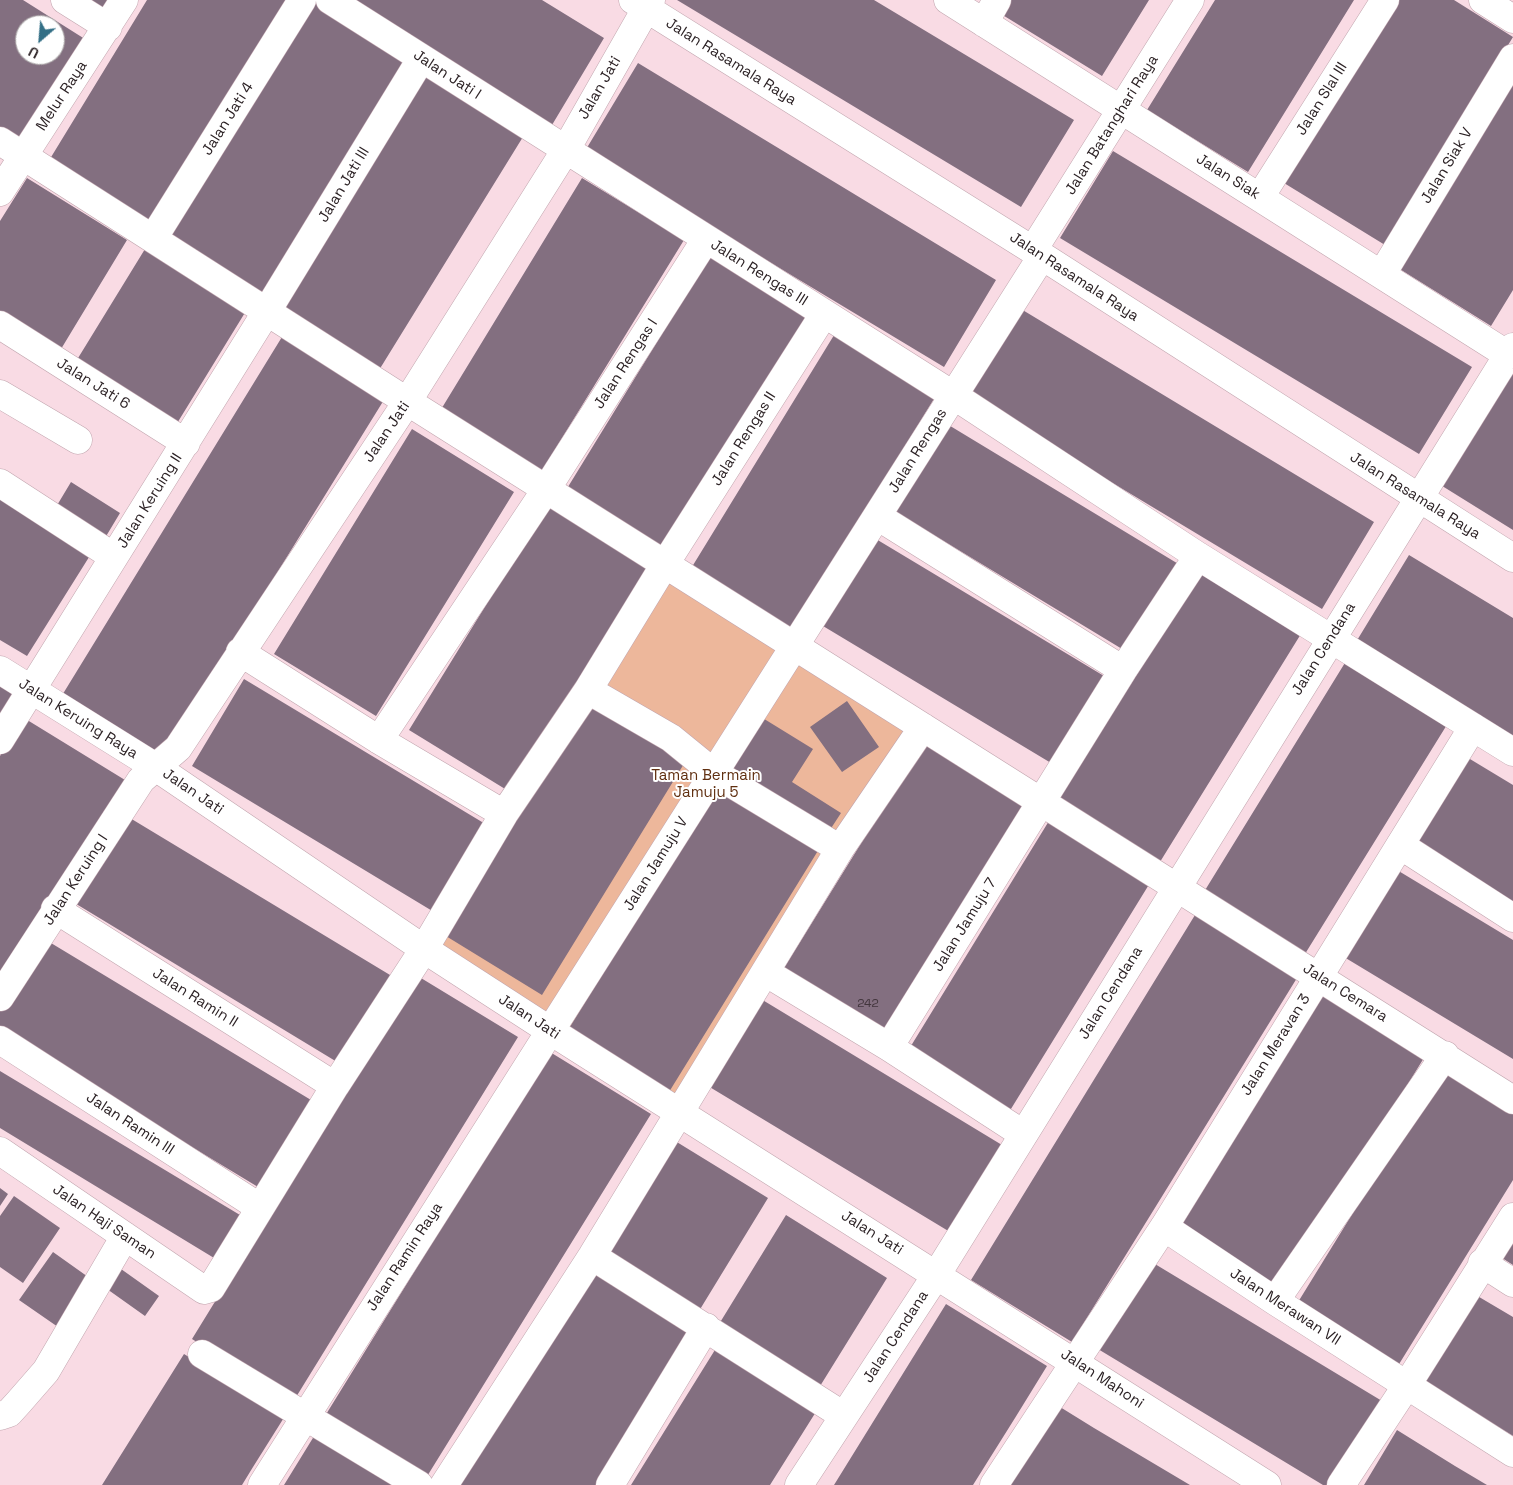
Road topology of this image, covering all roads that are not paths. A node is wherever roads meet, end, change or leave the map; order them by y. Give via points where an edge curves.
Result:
1 (64, 0) edge
2 (124, 0) edge
3 (302, 0) edge
4 (330, 0) edge
5 (948, 0) edge
6 (1190, 0) edge
7 (1385, 0) edge
8 (1483, 0) edge
9 (644, 3) edge
10 (990, 11) edge
11 (1513, 20) edge
12 (108, 27) junction
13 (1513, 58) edge
14 (421, 59) junction
15 (1122, 110) junction
16 (0, 140) edge
17 (565, 151) junction
18 (24, 155) junction
19 (0, 192) edge
20 (1260, 197) junction
21 (154, 237) junction
22 (706, 239) junction
23 (1037, 253) junction
24 (1382, 274) junction
25 (267, 311) junction
26 (824, 314) junction
27 (0, 325) edge
28 (1510, 351) edge
29 (0, 394) edge
30 (954, 395) junction
31 (407, 402) junction
32 (78, 440) dead end
33 (186, 443) junction
34 (0, 483) edge
35 (547, 488) junction
36 (1418, 498) junction
37 (877, 516) junction
38 (1198, 556) junction
39 (114, 557) junction
40 (1513, 558) edge
41 (665, 564) junction
42 (1331, 638) junction
43 (794, 646) junction
44 (240, 652) junction
45 (0, 670) edge
46 (1123, 670) junction
47 (32, 690) junction
48 (588, 690) junction
49 (922, 726) junction
50 (1473, 727) junction
51 (0, 740) edge
52 (379, 740) junction
53 (1513, 752) edge
54 (157, 768) junction
55 (714, 773) junction
56 (1042, 803) junction
57 (504, 814) junction
58 (1400, 845) junction
59 (840, 849) junction
60 (1177, 887) junction
61 (55, 910) junction
62 (1513, 918) edge
63 (424, 949) junction
64 (765, 972) junction
65 (1318, 976) junction
66 (0, 996) edge
67 (549, 1030) junction
68 (0, 1040) edge
69 (889, 1047) junction
70 (1444, 1054) junction
71 (335, 1086) junction
72 (1513, 1100) edge
73 (680, 1113) junction
74 (1023, 1134) junction
75 (0, 1151) edge
76 (259, 1207) junction
77 (1513, 1217) edge
78 (1164, 1227) junction
79 (125, 1236) junction
80 (592, 1256) junction
81 (1482, 1263) junction
82 (937, 1274) junction
83 (1513, 1283) edge
84 (209, 1290) joint
85 (1275, 1301) junction
86 (706, 1327) junction
87 (202, 1354) dead end
88 (1075, 1362) junction
89 (1407, 1385) junction
90 (0, 1416) edge
91 (844, 1416) junction
92 (303, 1417) junction
93 (1513, 1453) edge
94 (262, 1485) edge
95 (419, 1485) edge
96 (444, 1485) edge
97 (610, 1485) edge
98 (799, 1485) edge
99 (994, 1485) edge
100 (1267, 1485) edge
101 (1341, 1485) edge

1 - 12 street
2 - 12 street, Melur Raya
3 - 21 street, Jalan Jati 4
4 - 14 street, Jalan Jati I
5 - 10 street, Jalan Siak
6 - 15 street, Jalan Batanghari Raya
7 - 20 street, Jalan Slal III
8 - 11 street
9 - 17 street, Jalan Jati
9 - 23 street, Jalan Rasamala Raya
10 - 15 street, Jalan Siak
12 - 18 street, Melur Raya
13 - 24 street, Jalan Siak V
14 - 17 street, Jalan Jati I
14 - 25 street, Jalan Jati III
15 - 20 street, Jalan Siak
15 - 23 street, Jalan Batanghari Raya
16 - 18 street, Jalan Cemara
17 - 22 street, Jalan Rengas III
17 - 31 street, Jalan Jati
18 - 19 street, Melur Raya
18 - 21 street, Jalan Cemara
20 - 24 street, Jalan Siak
21 - 25 street, Jalan Cemara
22 - 26 street, Jalan Rengas III
22 - 35 street, Jalan Rengas I
23 - 30 street, Jalan Rengas
23 - 36 street, Jalan Rasamala Raya
24 - 28 street, Jalan Siak
25 - 31 street, Jalan Cemara
25 - 33 street, Jalan Keruing II
26 - 30 street, Jalan Rengas III
26 - 41 street, Jalan Rengas II
27 - 33 street, Jalan Jati 6
28 - 36 street, Jalan Cendana
29 - 32 street
30 - 37 street, Jalan Rengas
30 - 38 street, Jalan Rengas III
31 - 35 street, Jalan Cemara
31 - 44 street, Jalan Jati
33 - 39 street, Jalan Keruing II
34 - 39 street
35 - 41 street, Jalan Cemara
35 - 52 street, Jalan Rengas I
36 - 40 street, Jalan Rasamala Raya
36 - 42 street, Jalan Cendana
37 - 43 street, Jalan Rengas
37 - 46 street
38 - 42 street, Jalan Rengas III
38 - 46 street, Jalan Jamuju 7
39 - 47 street, Jalan Keruing II
41 - 43 street, Jalan Cemara
41 - 48 street, Jalan Rengas II
42 - 50 street, Jalan Rengas III
42 - 60 street, Jalan Cendana
43 - 49 street, Jalan Cemara
43 - 55 street, Jalan Jamuju V
44 - 52 street
44 - 54 street, Jalan Jati via 178,748
45 - 47 street, Jalan Keruing Raya
46 - 56 street, Jalan Jamuju 7
47 - 51 street, Jalan Keruing II
47 - 54 street, Jalan Keruing Raya
48 - 55 street via 671,738
48 - 57 street, Jalan Rengas II
49 - 56 street, Jalan Cemara
49 - 59 street
50 - 53 street, Jalan Rengas III
50 - 58 street, Jalan Meravan 3
52 - 57 street
54 - 61 street, Jalan Keruing I via 141,780
54 - 63 street, Jalan Jati
55 - 59 street
55 - 67 street, Jalan Jamuju V
56 - 60 street, Jalan Cemara
56 - 69 street, Jalan Jamuju 7
57 - 63 street, Jalan Rengas II
58 - 62 street
58 - 65 street, Jalan Meravan 3
59 - 64 street
60 - 65 street, Jalan Cemara
60 - 74 street, Jalan Cendana
61 - 66 street, Jalan Keruing I
61 - 71 street, Jalan Ramin II
63 - 67 street, Jalan Jati
63 - 71 street, Jalan Rengas II
64 - 69 street
64 - 73 street
65 - 70 street, Jalan Cemara
65 - 78 street, Jalan Meravan 3
67 - 73 street, Jalan Jati
67 - 92 street, Jalan Ramin Raya
68 - 76 street, Jalan Ramin III
69 - 74 street
70 - 72 street, Jalan Cemara
70 - 85 street
71 - 76 street, Jalan Rengas II
73 - 80 street
73 - 82 street, Jalan Jati
74 - 82 street, Jalan Cendana
75 - 79 street, Jalan Haji Saman
76 - 84 street, Jalan Rengas II
77 - 81 street
78 - 85 street, Jalan Merawan VII
78 - 88 street, Jalan Meravan 3
79 - 84 street, Jalan Haji Saman via 204,1290
79 - 90 street via 46,1371 9,1412
80 - 86 street
80 - 96 street
81 - 83 street
81 - 89 street
82 - 88 street, Jalan Mahoni
82 - 91 street, Jalan Cendana
85 - 89 street, Jalan Merawan VII
86 - 91 street
86 - 97 street
87 - 92 street
88 - 99 street, Jalan Meravan 3
88 - 100 street, Jalan Mahoni
89 - 93 street, Jalan Merawan VII
89 - 101 street
91 - 98 street, Jalan Cendana
92 - 94 street, Jalan Ramin Raya
92 - 95 street

